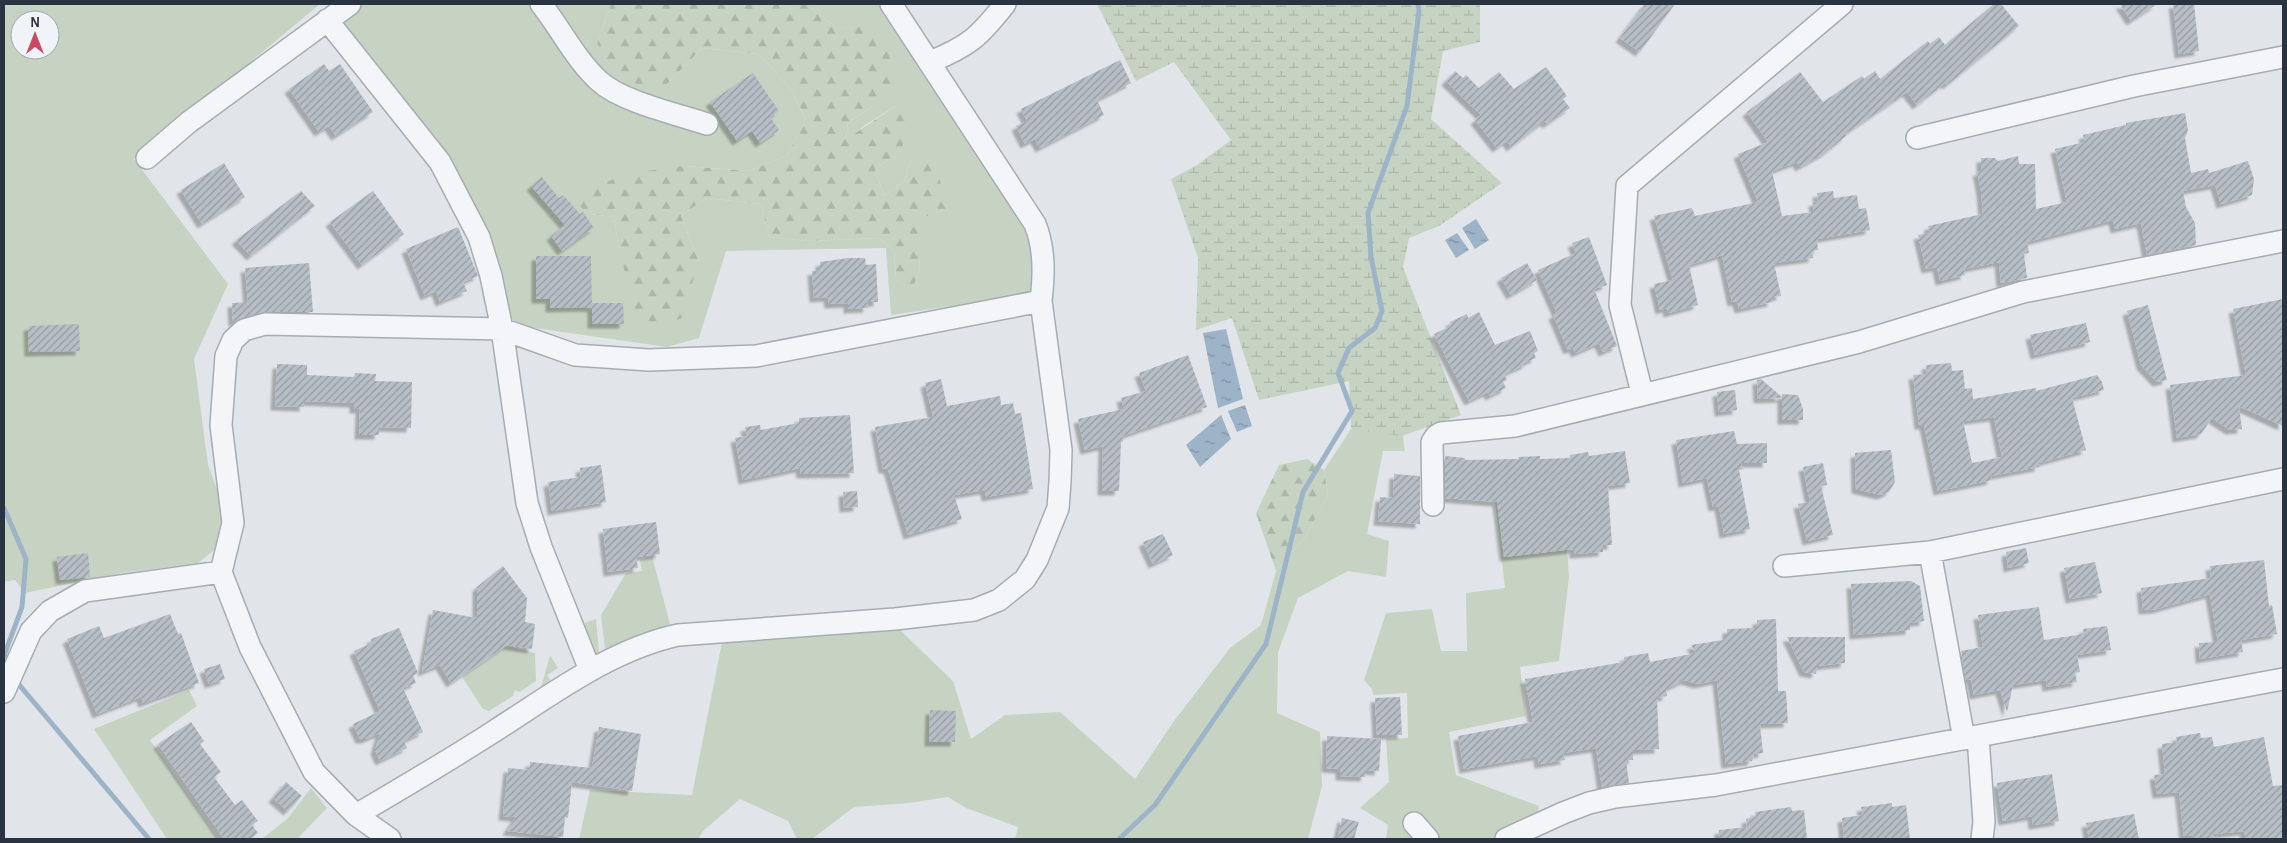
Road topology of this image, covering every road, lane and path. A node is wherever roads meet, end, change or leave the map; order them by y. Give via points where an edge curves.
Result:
1 (350, 4) edge
2 (541, 4) edge
3 (891, 4) edge
4 (1005, 4) edge
5 (1842, 4) edge
6 (328, 20) junction
7 (2283, 57) edge
8 (930, 62) junction
9 (707, 124) dead end
10 (1917, 138) dead end
11 (147, 158) dead end
12 (2283, 241) edge
13 (1041, 301) junction
14 (502, 329) junction
15 (1642, 393) junction
16 (2283, 479) edge
17 (1433, 505) dead end
18 (1930, 552) junction
19 (1784, 566) dead end
20 (221, 572) junction
21 (590, 670) junction
22 (2283, 679) edge
23 (4, 692) edge
24 (1971, 738) junction
25 (356, 815) junction
26 (1414, 823) dead end
27 (390, 839) edge
28 (1428, 839) edge
29 (1506, 839) edge
30 (1982, 839) edge

1 - 6 street
2 - 9 street via 571,49 600,82 624,96
3 - 8 street
4 - 8 street via 973,41
5 - 15 street via 1627,186 1620,305
6 - 11 street via 189,122
6 - 14 street via 440,162 480,237
7 - 10 street via 2134,86
8 - 13 street via 1035,224 1044,277
12 - 15 street via 2023,292 1859,342
13 - 14 street via 756,356 649,360 575,355
13 - 21 street via 1060,450 1060,482 1058,508 1038,560 1025,579 999,600 974,610 678,635 660,639
14 - 20 street via 265,324 244,330 234,340 226,356 222,424 233,523
14 - 21 street via 527,503
15 - 17 street via 1515,426 1440,433 1432,442
16 - 18 street
18 - 19 street
18 - 24 street
20 - 23 street via 86,591 50,611 31,631
20 - 25 street via 250,647 314,772
21 - 25 street via 469,748
22 - 24 street
24 - 29 street via 1716,785 1615,797 1588,803
24 - 30 street via 1984,822
25 - 27 street
26 - 28 street

